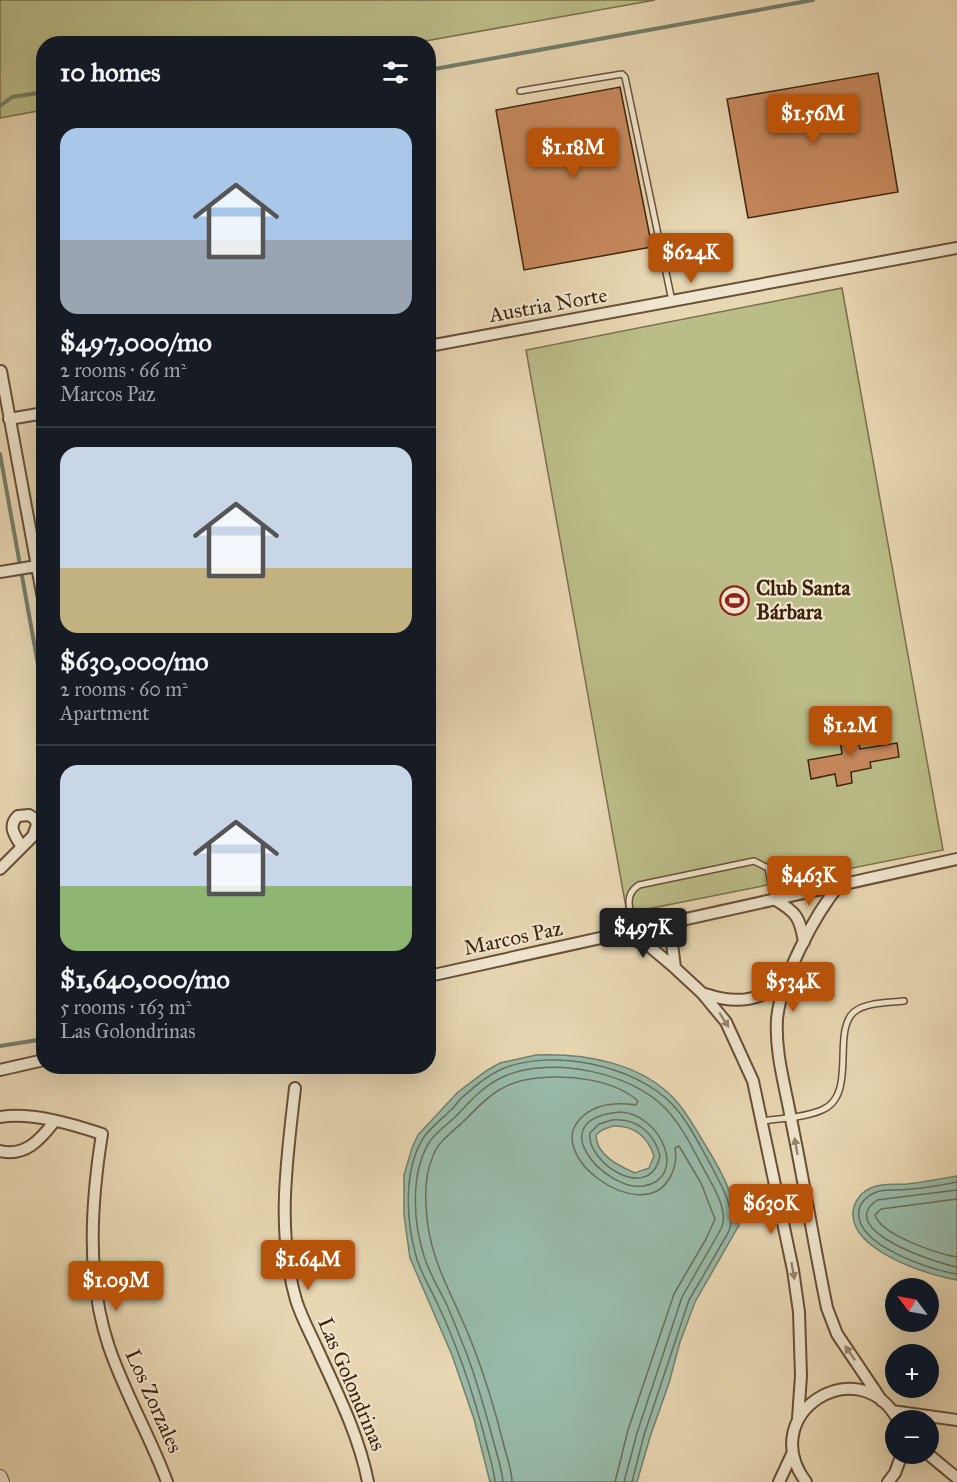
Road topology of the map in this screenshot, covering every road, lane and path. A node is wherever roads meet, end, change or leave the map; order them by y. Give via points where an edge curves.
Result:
1 (520, 92) dead end
2 (957, 248) edge
3 (672, 302) junction
4 (436, 345) edge
5 (1, 371) edge
6 (36, 414) edge
7 (9, 419) junction
8 (33, 567) junction
9 (0, 572) edge
10 (36, 577) edge
11 (22, 847) dead end
12 (957, 859) edge
13 (0, 869) edge
14 (840, 884) junction
15 (774, 899) junction
16 (682, 920) junction
17 (636, 931) junction
18 (621, 934) junction
19 (804, 943) junction
20 (675, 968) junction
21 (436, 974) edge
22 (788, 979) junction
23 (702, 993) junction
24 (904, 1001) dead end
25 (36, 1062) edge
26 (0, 1070) edge
27 (295, 1088) dead end
28 (0, 1117) edge
29 (791, 1117) junction
30 (762, 1120) junction
31 (54, 1122) junction
32 (0, 1151) edge
33 (882, 1401) junction
34 (890, 1410) edge
35 (798, 1418) junction
36 (939, 1419) edge
37 (957, 1420) edge
38 (792, 1454) junction
39 (939, 1463) edge
40 (898, 1464) edge
41 (0, 1477) edge
42 (957, 1478) edge
43 (2, 1482) edge
44 (167, 1482) edge
45 (368, 1482) edge
46 (779, 1482) edge
47 (806, 1482) edge
48 (888, 1482) edge

1 - 3 lane via 622,74 625,77
2 - 3 street, Austria Norte
3 - 4 street, Austria Norte
5 - 7 street
6 - 7 street
7 - 8 street
8 - 9 street
8 - 10 street
11 - 13 street
12 - 14 street, Marcos Paz
14 - 15 street, Marcos Paz
14 - 19 street via 817,915
15 - 16 street, Marcos Paz
15 - 17 lane via 768,868 754,861 639,885 628,901
15 - 19 street via 796,914
16 - 17 street, Marcos Paz
16 - 20 street via 672,943
17 - 18 street, Marcos Paz
18 - 20 street via 649,946
18 - 21 street, Marcos Paz
19 - 22 street
20 - 23 street
22 - 23 street via 771,993 742,1000
22 - 29 street via 777,1017 777,1042
23 -> 30 street via 726,1022 753,1081
24 - 29 lane via 854,1012 846,1029 836,1099 822,1110
25 - 26 street
27 - 45 street, Las Golondrinas via 284,1189 289,1271 305,1322 357,1439
28 - 31 street, Los Zorzales via 15,1114
29 - 30 lane
33 -> 29 street via 837,1334 826,1308
30 -> 35 street via 800,1312
31 - 32 street via 39,1141 26,1149
31 - 44 street, Los Zorzales via 102,1134 92,1209 102,1319 120,1377
33 - 34 street
33 - 35 street via 853,1389 837,1390 821,1395
35 - 38 street via 792,1435
36 - 37 street
38 - 46 street
38 - 47 street
39 - 42 street
40 - 48 street
41 - 43 street

